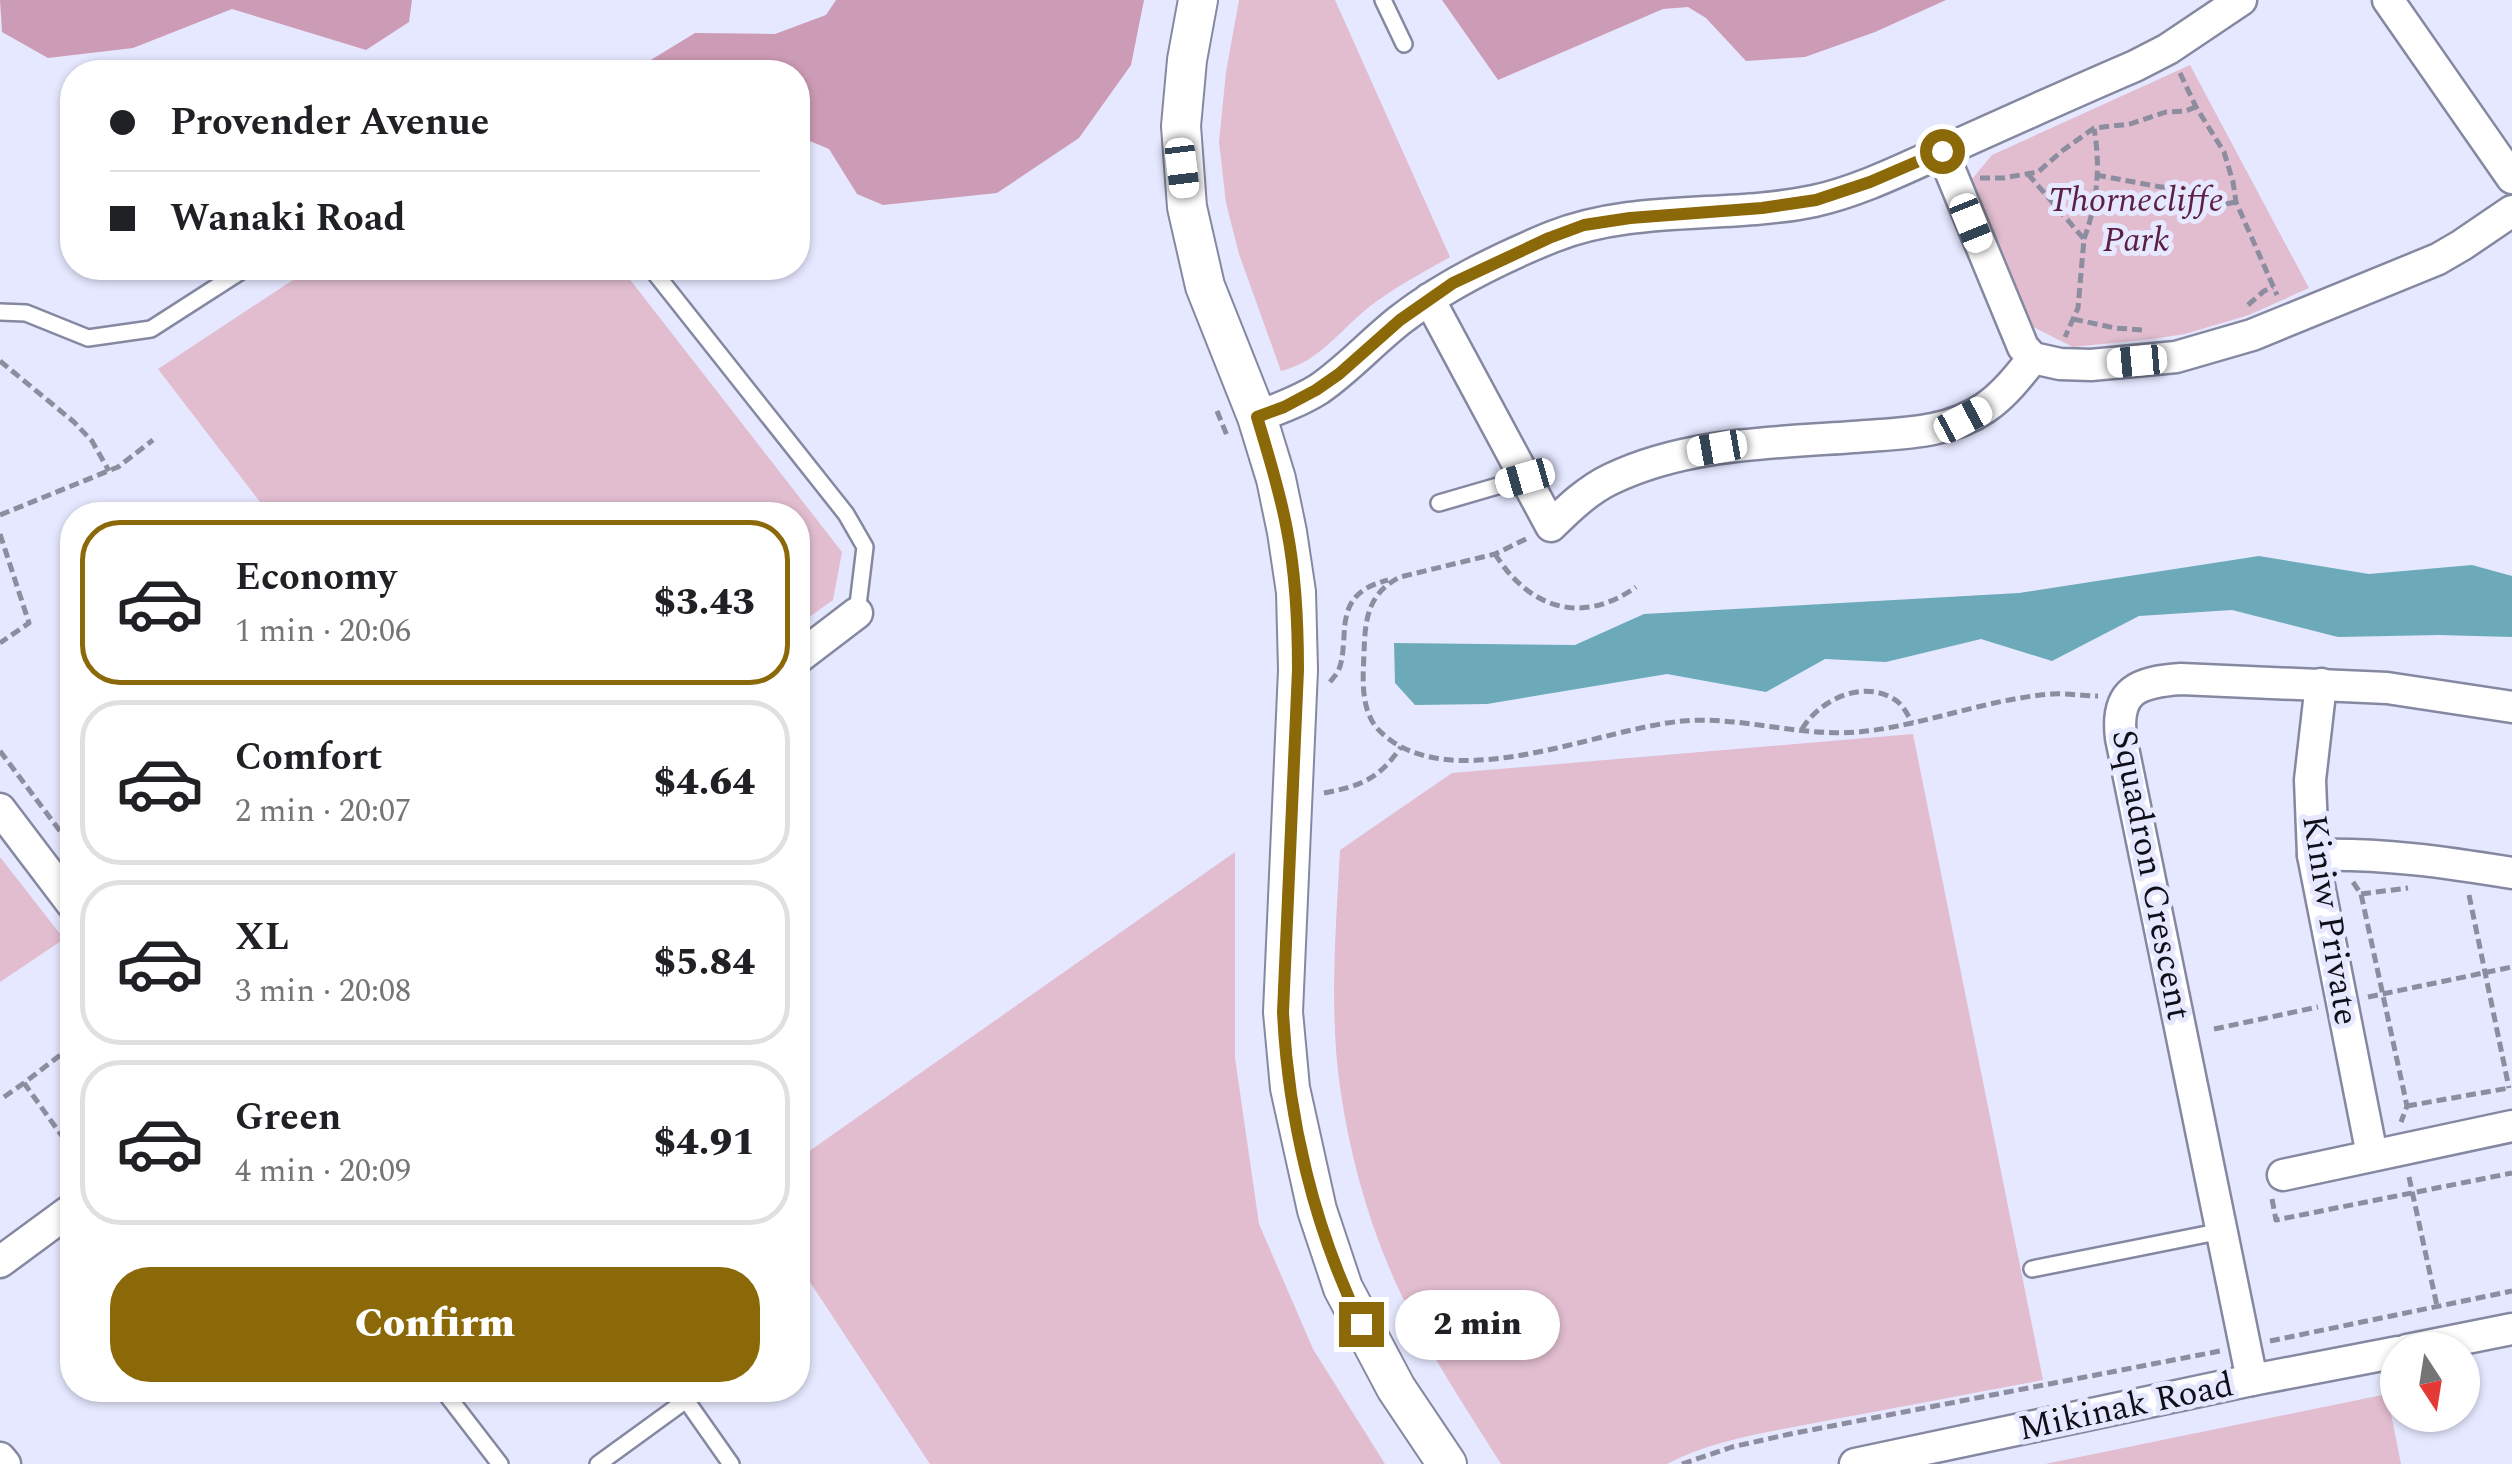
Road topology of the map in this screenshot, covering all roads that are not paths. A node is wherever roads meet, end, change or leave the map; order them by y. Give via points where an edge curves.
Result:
1 (1198, 0) edge
2 (1384, 0) edge
3 (2241, 0) edge
4 (2388, 0) edge
5 (1404, 44) dead end
6 (1947, 165) junction
7 (2512, 178) edge
8 (2512, 211) edge
9 (227, 280) edge
10 (661, 280) edge
11 (1429, 299) junction
12 (0, 312) edge
13 (2046, 361) junction
14 (1257, 417) junction
15 (1525, 478) junction
16 (1439, 503) dead end
17 (857, 613) joint
18 (810, 649) edge
19 (2322, 684) junction
20 (2512, 707) edge
21 (0, 809) edge
22 (2324, 854) junction
23 (2512, 873) edge
24 (60, 888) edge
25 (2512, 1126) edge
26 (2372, 1155) junction
27 (2283, 1174) road end
28 (60, 1218) edge
29 (2222, 1231) junction
30 (0, 1262) edge
31 (2032, 1268) dead end
32 (2512, 1329) edge
33 (2480, 1335) edge
34 (2380, 1355) edge
35 (2252, 1380) junction
36 (453, 1402) edge
37 (683, 1402) edge
38 (687, 1402) edge
39 (620, 1448) junction
40 (500, 1464) edge
41 (598, 1464) edge
42 (632, 1464) edge
43 (731, 1464) edge
44 (1447, 1464) edge
45 (1855, 1464) edge

1 - 14 street via 1180,126 1187,207 1205,286
2 - 5 lane
3 - 6 street via 2168,49
4 - 7 street
6 - 11 street via 1816,200 1584,225
6 - 13 street via 2023,347
8 - 13 street via 2438,259 2252,335 2176,357 2091,365
9 - 12 lane via 151,329 88,338 26,314
10 - 17 lane via 846,514 864,546
11 - 14 street via 1316,390
11 - 15 street
13 - 15 street via 1963,420 1917,432 1693,452 1611,479 1551,526
14 - 44 street via 1288,532 1298,632 1283,1012 1290,1088 1317,1210 1343,1288 1396,1388
15 - 16 lane
17 - 18 street
19 - 20 street, Squadron Crescent
19 - 22 street, Kiniw Private via 2310,780
19 - 29 street, Squadron Crescent via 2155,681 2138,687 2120,708
21 - 24 street
22 - 23 street via 2414,858
22 - 26 street, Kiniw Private
25 - 26 street
26 - 27 street
28 - 30 street
29 - 31 lane
29 - 35 street, Squadron Crescent
32 - 33 street
34 - 35 street, Mikinak Road
35 - 45 street, Mikinak Road
36 - 40 lane
37 - 39 lane
38 - 43 lane
39 - 41 lane
39 - 42 lane

